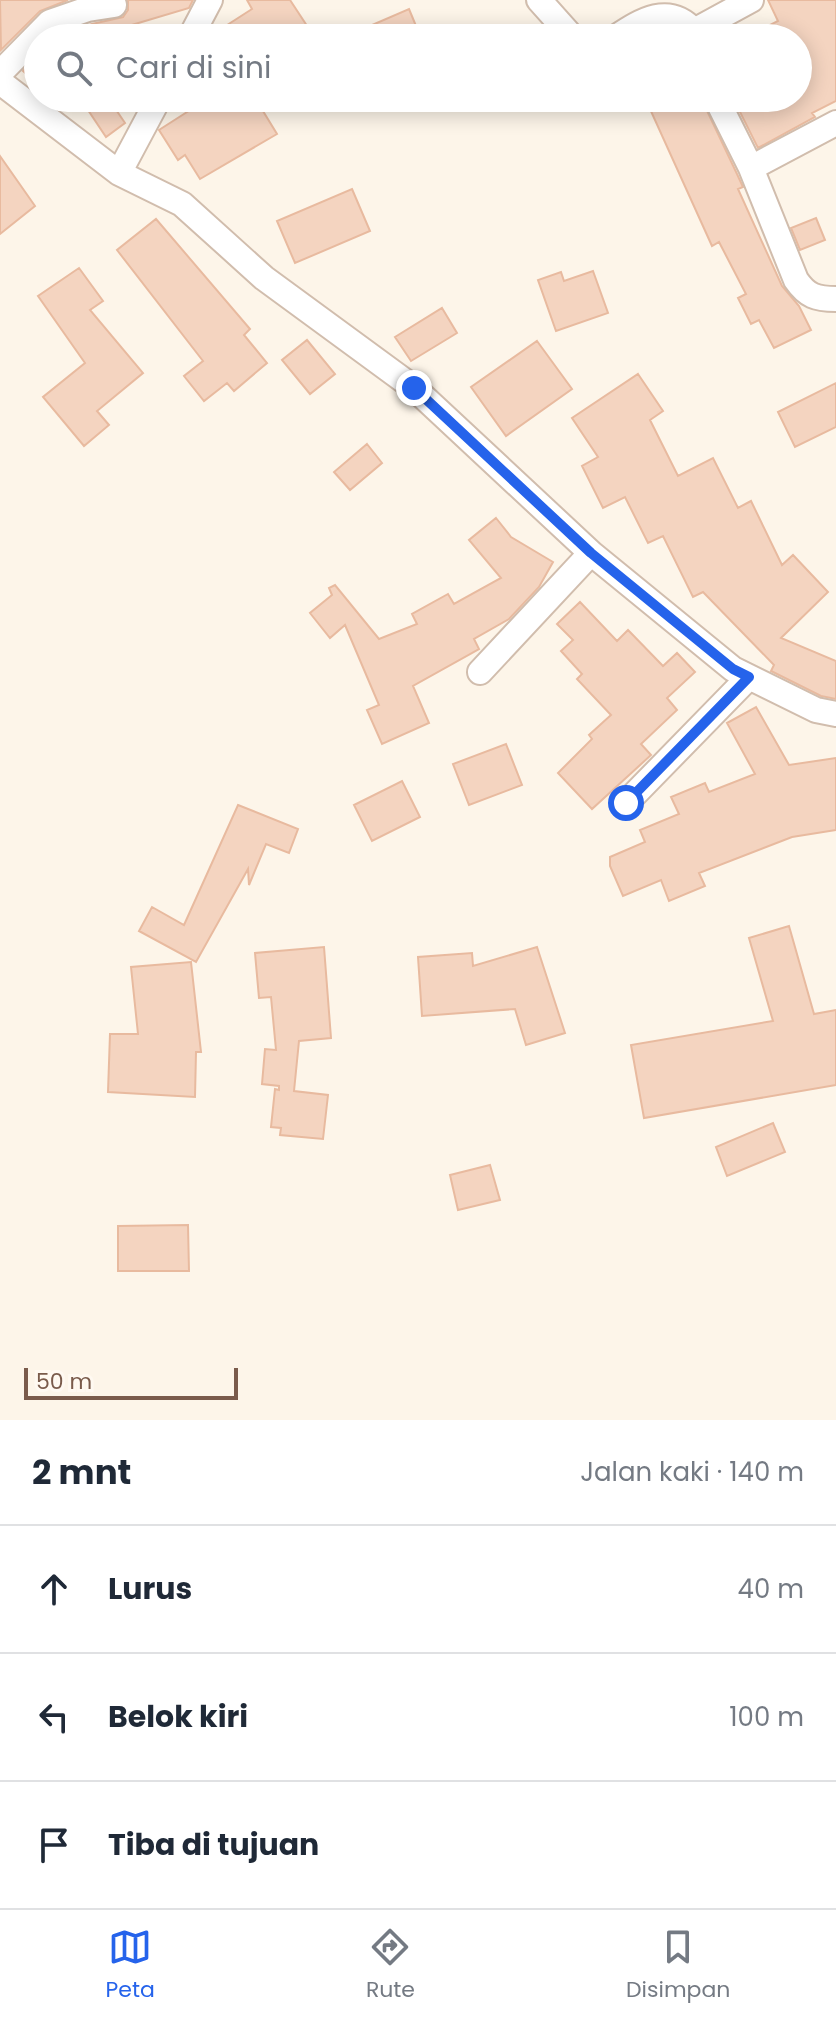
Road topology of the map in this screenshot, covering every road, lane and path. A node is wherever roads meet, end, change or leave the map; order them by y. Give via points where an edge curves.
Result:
1 (210, 0) edge
2 (539, 0) edge
3 (751, 0) edge
4 (114, 5) dead end
5 (48, 24) edge
6 (197, 24) edge
7 (560, 24) edge
8 (637, 24) edge
9 (687, 24) edge
10 (711, 24) edge
11 (24, 49) edge
12 (0, 73) edge
13 (0, 82) edge
14 (24, 100) edge
15 (39, 112) edge
16 (152, 112) edge
17 (723, 112) edge
18 (836, 123) edge
19 (751, 168) junction
20 (119, 173) junction
21 (836, 299) edge
22 (591, 553) junction
23 (480, 672) dead end
24 (749, 677) junction
25 (836, 714) edge
26 (626, 803) dead end

1 - 6 street
2 - 7 street
3 - 10 street
4 - 5 street
8 - 9 street via 663,14
11 - 12 street
13 - 14 street
15 - 20 street
16 - 20 street
17 - 19 street
18 - 19 street
19 - 21 street via 796,280 805,293
20 - 22 street via 182,204 264,278 414,388
22 - 23 street
22 - 24 street
24 - 25 street via 816,710
24 - 26 street

